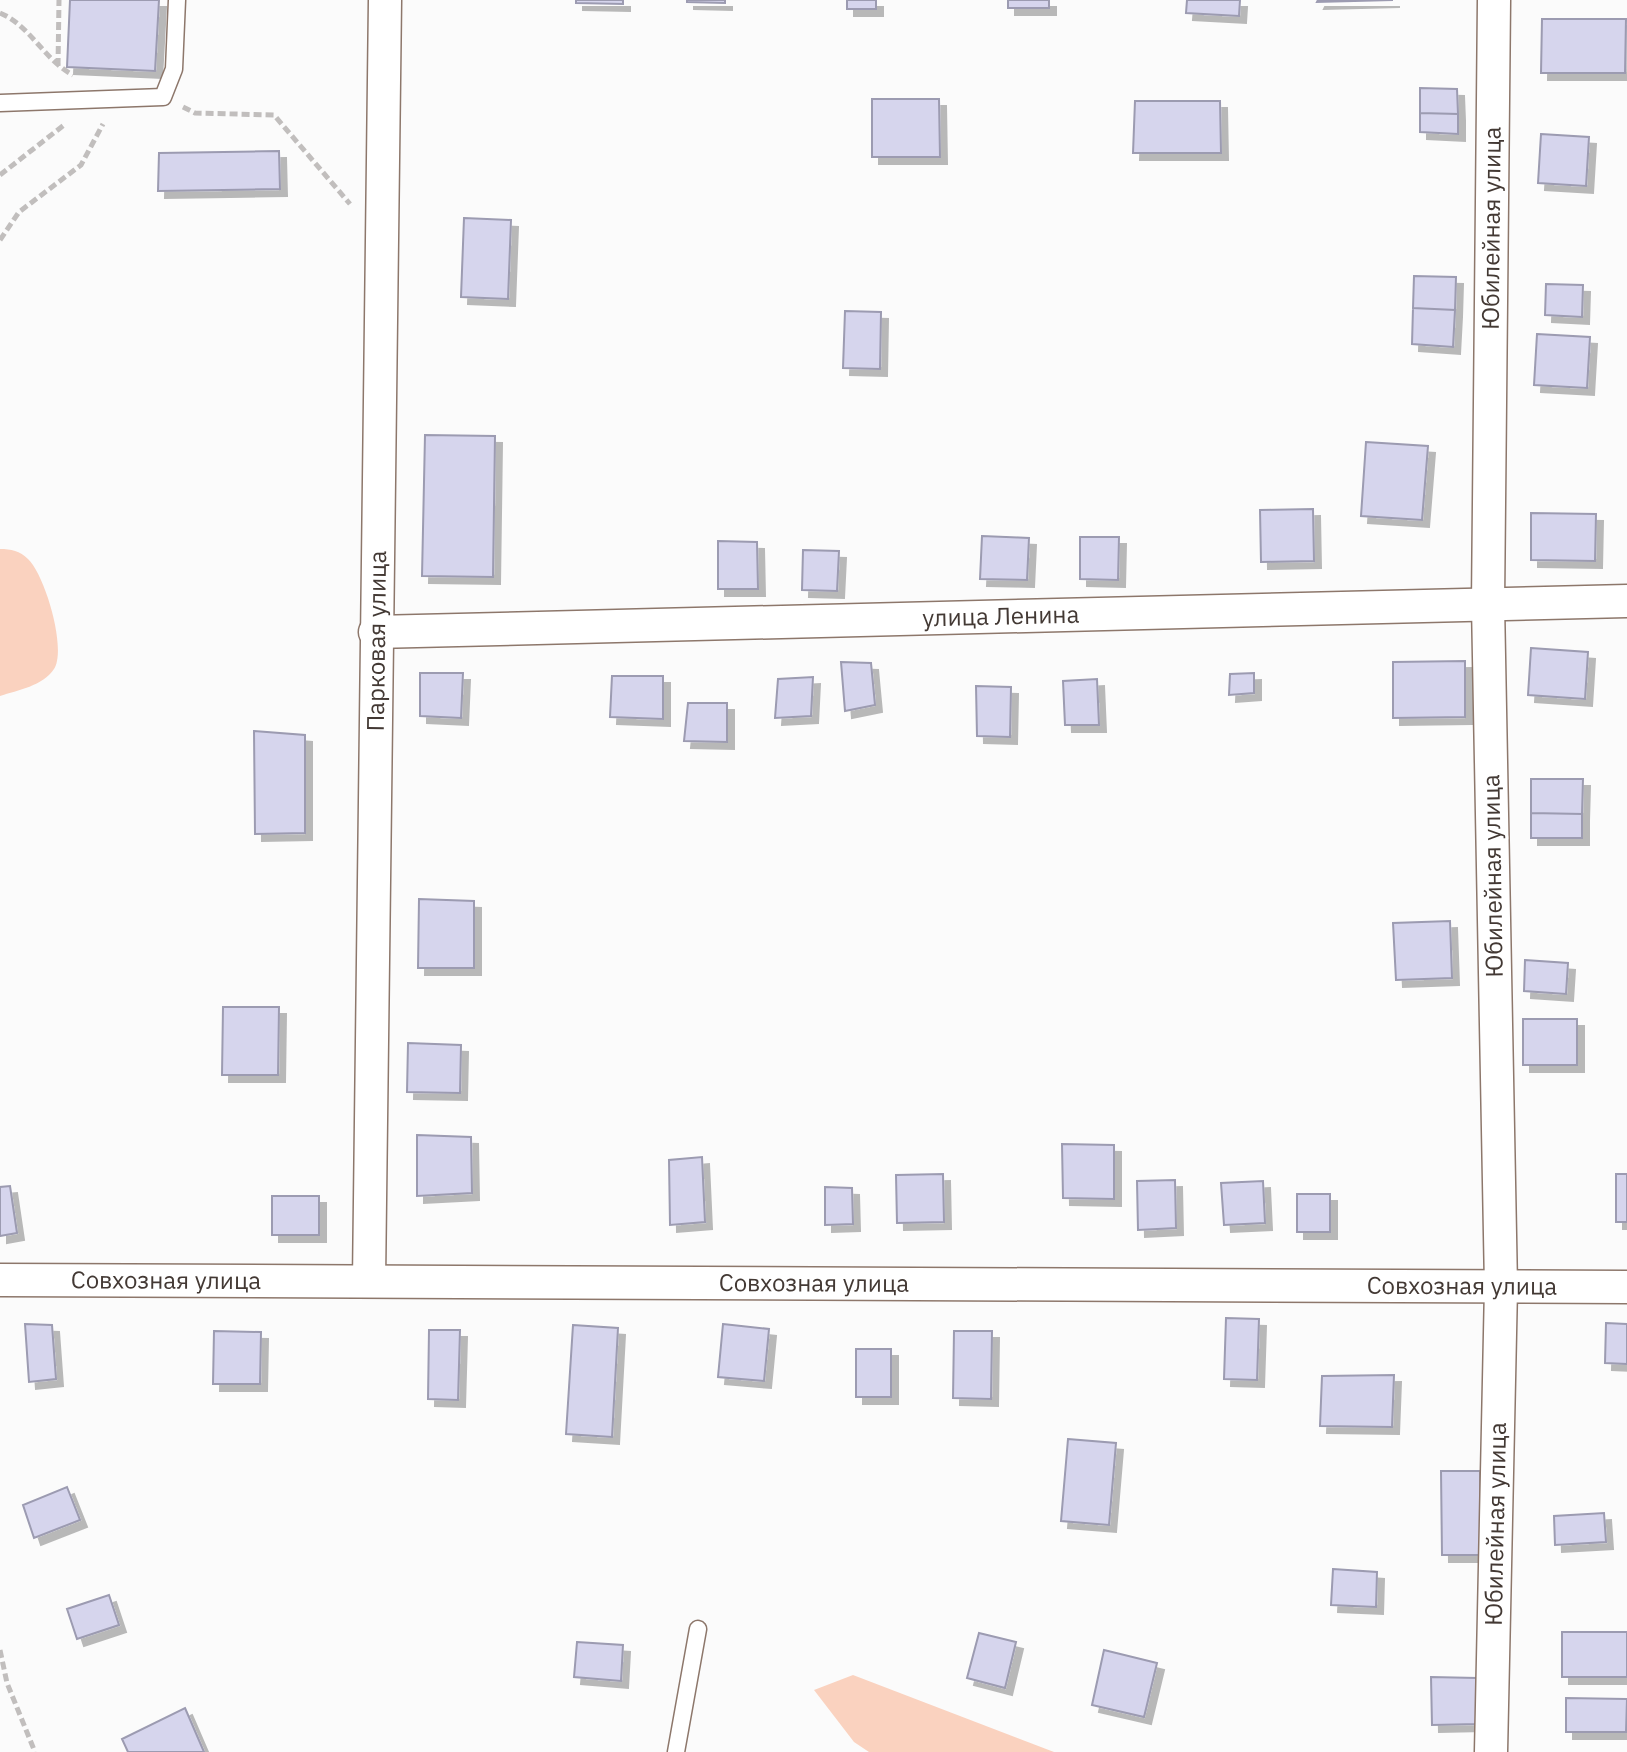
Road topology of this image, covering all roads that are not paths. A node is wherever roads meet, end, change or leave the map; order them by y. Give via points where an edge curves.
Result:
1 (177, 0) edge
2 (385, 0) edge
3 (1494, 0) edge
4 (0, 103) edge
5 (1627, 601) edge
6 (1488, 604) junction
7 (375, 632) junction
8 (0, 1280) edge
9 (369, 1281) junction
10 (1501, 1287) junction
11 (1627, 1287) edge
12 (698, 1629) dead end
13 (676, 1752) edge
14 (1491, 1752) edge

1 - 4 lane via 174,69 163,97
2 - 7 street, Парковая улица
3 - 6 street, Юбилейная улица
5 - 6 street, улица Ленина
6 - 7 street, улица Ленина
6 - 10 street, Юбилейная улица
7 - 9 street, Парковая улица
8 - 9 street, Совхозная улица
9 - 10 street, Совхозная улица
10 - 11 street, Совхозная улица
10 - 14 street, Юбилейная улица
12 - 13 lane

